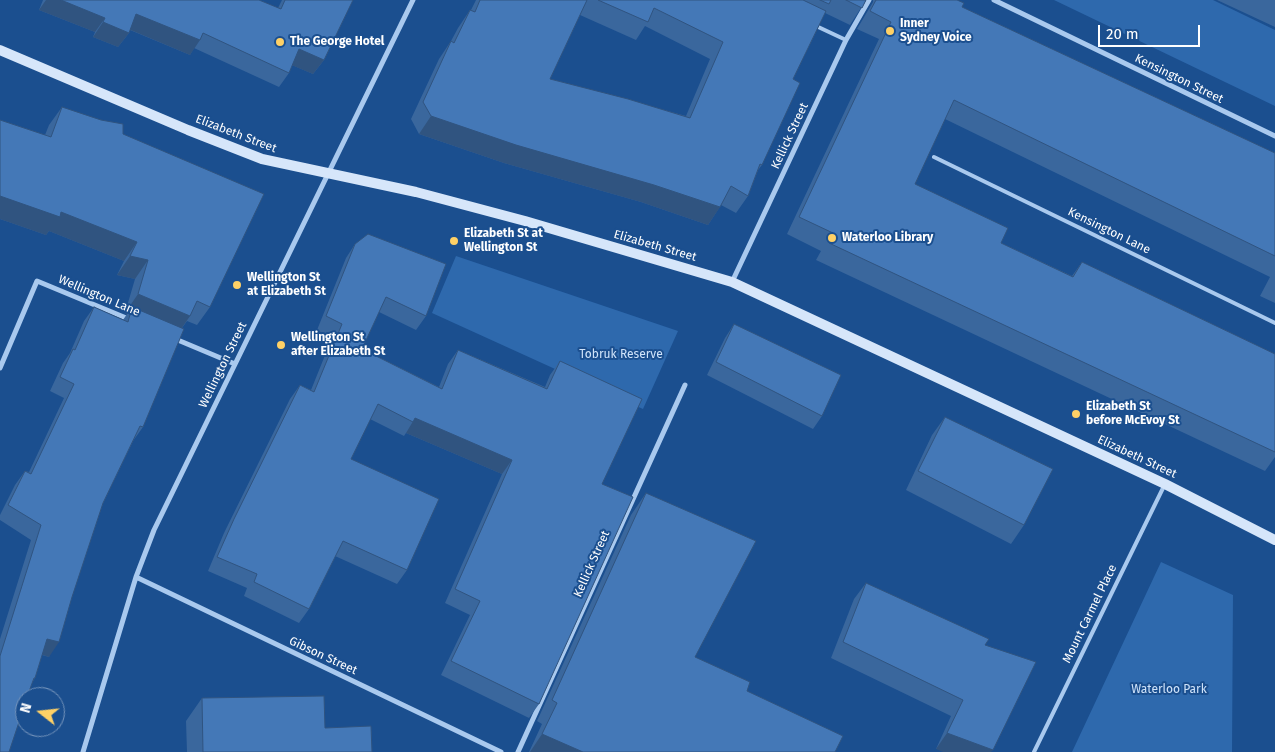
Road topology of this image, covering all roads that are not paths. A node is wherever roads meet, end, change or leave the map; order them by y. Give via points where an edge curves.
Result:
1 (413, 0) edge
2 (869, 0) edge
3 (994, 0) edge
4 (813, 24) edge
5 (846, 40) junction
6 (0, 50) edge
7 (1275, 136) edge
8 (934, 157) edge
9 (328, 174) junction
10 (732, 282) junction
11 (134, 322) edge
12 (1275, 323) edge
13 (169, 336) edge
14 (235, 364) junction
15 (0, 368) edge
16 (685, 384) dead end
17 (1165, 484) junction
18 (1275, 540) edge
19 (136, 577) junction
20 (83, 752) edge
21 (502, 752) edge
22 (518, 752) edge
23 (1034, 752) edge

1 - 9 street, Wellington Street
2 - 5 street, Kellick Street
3 - 7 street, Kensington Street
4 - 5 lane
5 - 10 street, Kellick Street
6 - 9 main road, Elizabeth Street via 262,159
8 - 12 lane, Kensington Lane
9 - 10 main road, Elizabeth Street via 416,192 525,221
9 - 14 street, Wellington Street
10 - 17 main road, Elizabeth Street
11 - 15 street, Wellington Lane via 37,281
13 - 14 street
14 - 19 street, Wellington Street via 154,530
16 - 22 street, Kellick Street
17 - 18 main road, Elizabeth Street
17 - 23 lane, Mount Carmel Place
19 - 20 street, Wellington Street
19 - 21 street, Gibson Street

